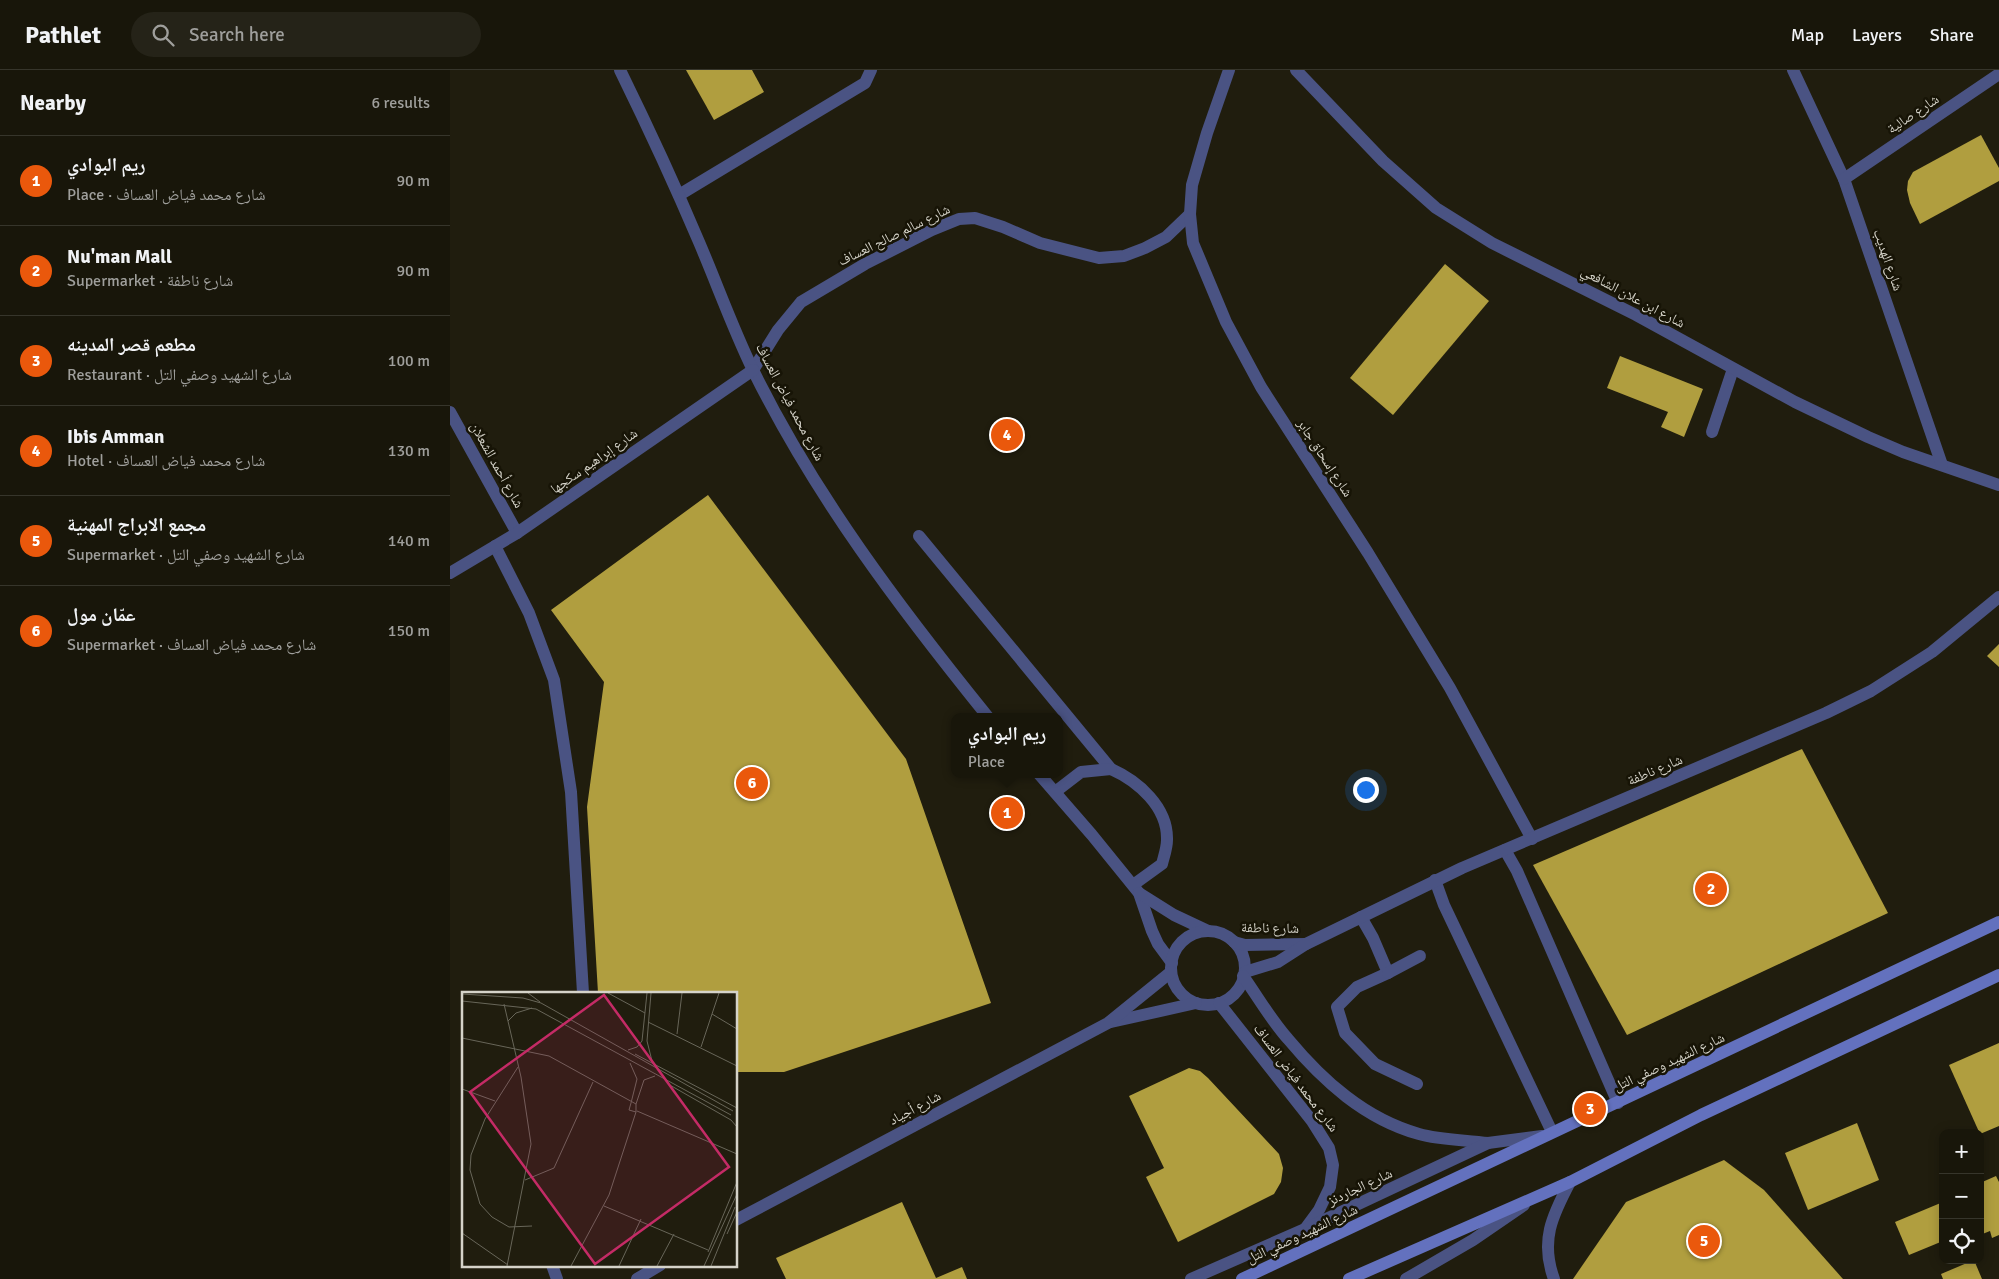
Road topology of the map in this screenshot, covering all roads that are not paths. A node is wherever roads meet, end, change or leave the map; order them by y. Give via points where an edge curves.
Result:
1 (620, 70) edge
2 (871, 70) edge
3 (1229, 70) edge
4 (1296, 70) edge
5 (1793, 70) edge
6 (1999, 74) edge
7 (1844, 179) junction
8 (679, 195) junction
9 (1190, 214) junction
10 (1733, 369) junction
11 (753, 370) junction
12 (450, 412) edge
13 (1712, 432) dead end
14 (1942, 465) junction
15 (1999, 485) edge
16 (517, 532) junction
17 (919, 536) dead end
18 (495, 546) junction
19 (450, 573) edge
20 (1999, 597) edge
21 (985, 713) edge
22 (1111, 769) junction
23 (1043, 778) edge
24 (1055, 792) junction
25 (1532, 839) junction
26 (1505, 850) junction
27 (1435, 880) junction
28 (1136, 889) junction
29 (1361, 917) junction
30 (1999, 922) edge
31 (1208, 931) junction
32 (1234, 942) junction
33 (1306, 944) junction
34 (1420, 956) dead end
35 (1171, 967) junction
36 (1388, 973) junction
37 (1244, 974) junction
38 (1999, 975) edge
39 (583, 992) edge
40 (1196, 1003) junction
41 (1219, 1003) junction
42 (1108, 1023) junction
43 (1417, 1084) dead end
44 (1618, 1103) junction
45 (1549, 1134) junction
46 (1488, 1142) junction
47 (1570, 1182) junction
48 (1534, 1197) junction
49 (738, 1219) edge
50 (1305, 1229) junction
51 (552, 1266) edge
52 (658, 1266) edge
53 (558, 1279) edge
54 (637, 1279) edge
55 (1191, 1279) edge
56 (1242, 1279) edge
57 (1349, 1279) edge
58 (1406, 1279) edge
59 (1554, 1279) edge

1 - 8 street, شارع محمد فياض العساف
2 - 8 street via 865,83
3 - 9 street, شارع إسحاق جابر via 1192,185
4 - 10 street, شارع ابن علان الشافعي via 1383,161 1436,208 1492,243 1636,315
5 - 7 street, شارع الهديب
6 - 7 street, شارع صالية
7 - 14 street, شارع الهديب
8 - 11 street, شارع محمد فياض العساف
9 - 11 street, شارع سالم صالح العساف via 1166,236 1145,248 1124,256 1099,258 1040,243 975,218 959,219 865,264 801,302 778,330
9 - 25 street, شارع إسحاق جابر via 1193,243 1226,322 1257,379 1450,688
10 - 13 street
10 - 14 street, شارع ابن علان الشافعي via 1868,438
11 - 16 street, شارع إبراهيم سكجها
11 - 21 street, شارع محمد فياض العساف via 845,529
12 - 16 street, شارع أحمد الشعلان
14 - 15 street, شارع ابن علان الشافعي
16 - 18 street, شارع إبراهيم سكجها
17 - 22 street
18 - 19 street, شارع إبراهيم سكجها
18 - 39 street via 529,613 554,680 571,792
20 - 25 street, شارع ناطفة via 1932,652 1871,692
22 - 24 street via 1081,772
22 - 28 street via 1126,775 1154,801 1167,839 1162,864
23 - 24 street
24 - 28 street
25 - 26 street, شارع ناطفة
26 - 27 street, شارع ناطفة
26 - 44 street
27 - 29 street, شارع ناطفة
27 - 45 street
28 - 31 street via 1174,915
28 - 35 street via 1152,931
29 - 33 street, شارع ناطفة
29 - 36 street
30 - 44 main road, شارع الشهيد وصفي التل
31 - 32 street via 1222,934
31 - 35 street via 1184,940 1174,954
32 - 33 street, شارع ناطفة via 1245,945
32 - 37 street via 1244,961
33 - 37 street, شارع ناطفة via 1278,962
34 - 36 street
35 - 40 street via 1180,993
35 - 42 street, شارع أجياد
36 - 43 street via 1357,987 1337,1007 1345,1033 1375,1064
37 - 41 street via 1235,993
37 - 46 street, شارع محمد فياض العساف via 1287,1039 1334,1087 1361,1108 1421,1135
38 - 47 main road via 1701,1115
40 - 41 street
40 - 42 street, شارع أجياد
41 - 50 street, شارع محمد فياض العساف via 1330,1148 1333,1165 1330,1188
42 - 49 street, شارع أجياد
44 - 45 main road, شارع الشهيد وصفي التل
45 - 46 street, شارع الجاردنز
45 - 56 main road, شارع الشهيد وصفي التل
46 - 50 street, شارع الجاردنز
47 - 48 main road
47 - 59 street via 1554,1213 1548,1235 1547,1250
48 - 57 main road
48 - 58 street via 1473,1240
50 - 55 street, شارع الجاردنز
51 - 53 street
52 - 54 street

